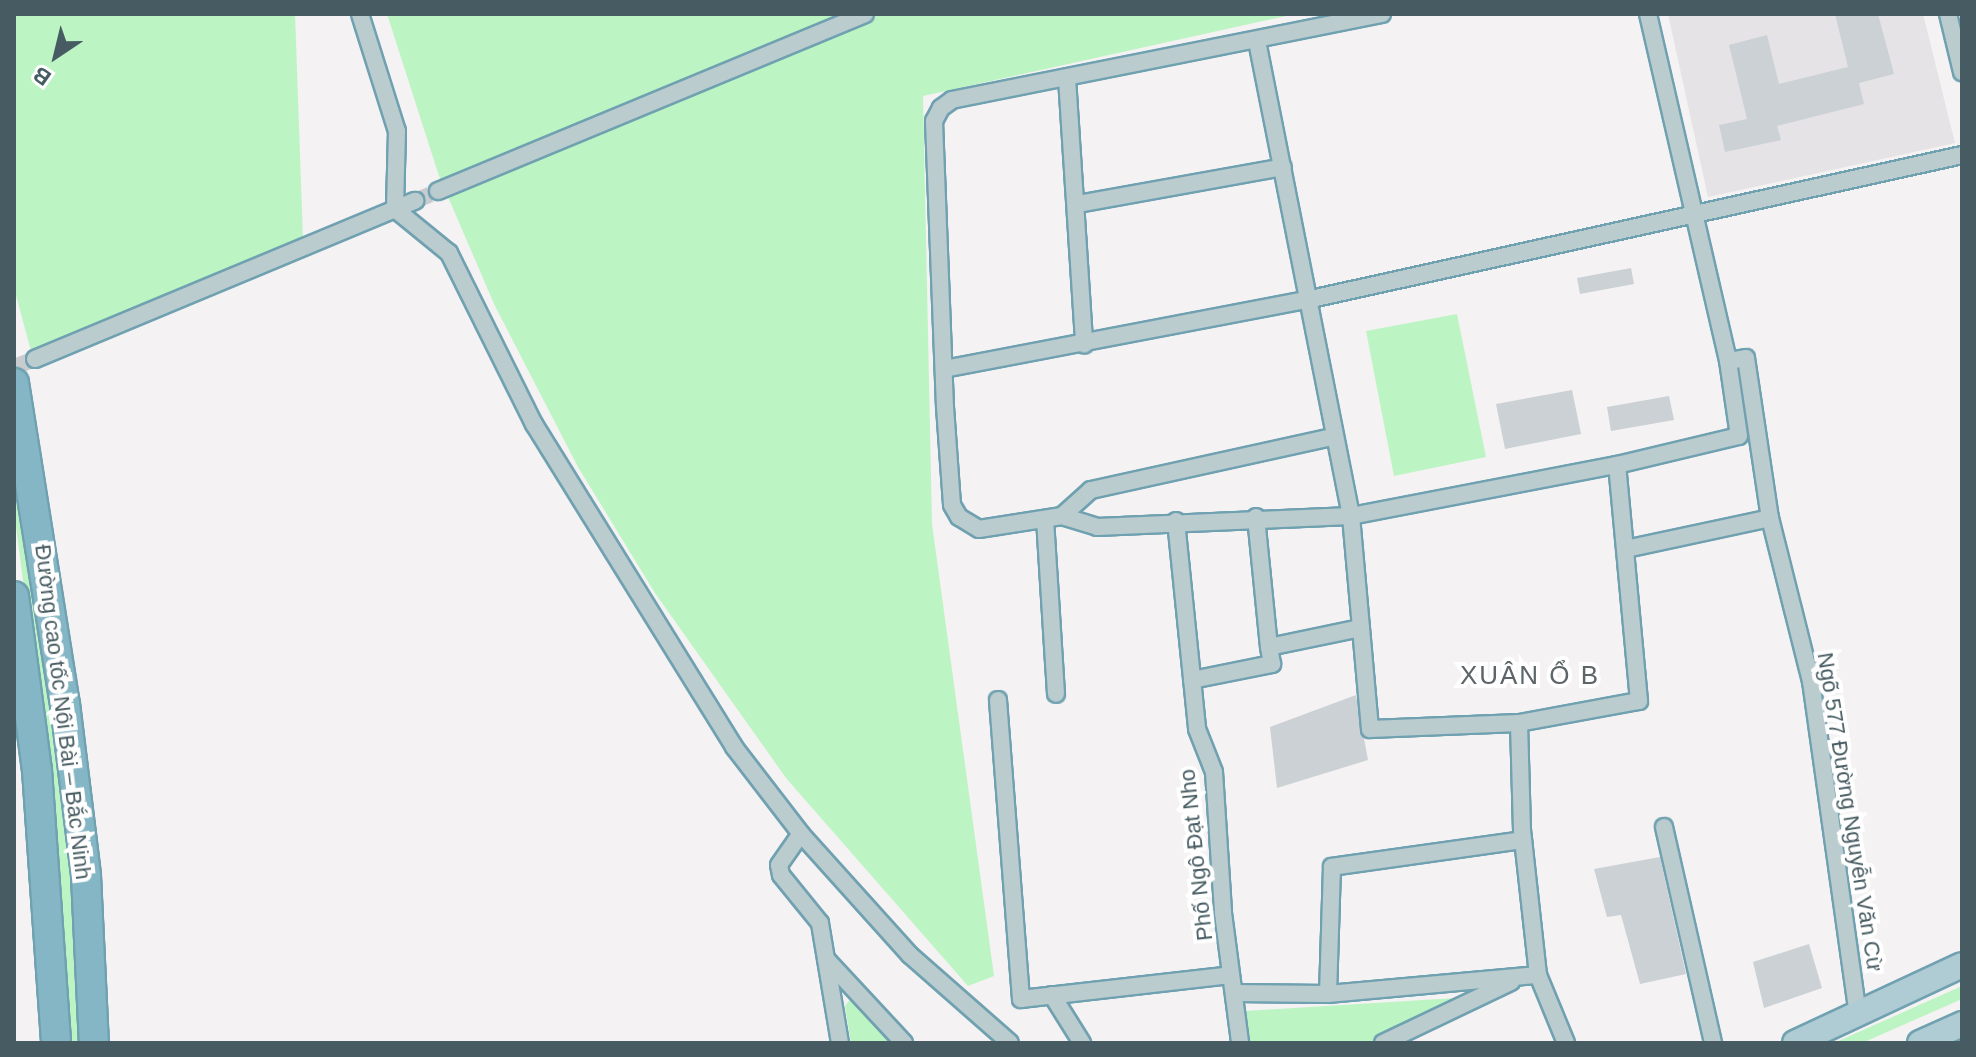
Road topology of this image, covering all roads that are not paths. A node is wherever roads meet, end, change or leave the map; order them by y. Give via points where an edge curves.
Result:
1 (360, 14) edge
2 (865, 14) edge
3 (1382, 14) edge
4 (1648, 14) edge
5 (1948, 14) edge
6 (1257, 41) junction
7 (1962, 72) edge
8 (1067, 78) junction
9 (1962, 155) edge
10 (1283, 167) junction
11 (438, 191) tunnel mouth
12 (415, 201) tunnel mouth
13 (1078, 204) junction
14 (395, 209) junction
15 (1698, 215) junction
16 (1311, 299) junction
17 (1084, 344) junction
18 (35, 359) tunnel mouth
19 (1728, 361) junction
20 (944, 369) junction
21 (14, 383) edge
22 (1333, 437) junction
23 (1617, 465) junction
24 (1351, 516) junction
25 (1054, 517) junction
26 (1256, 517) junction
27 (1770, 518) junction
28 (1176, 521) junction
29 (1626, 549) junction
30 (14, 596) edge
31 (1361, 628) junction
32 (1269, 647) junction
33 (1192, 680) junction
34 (1056, 694) dead end
35 (998, 700) dead end
36 (1519, 723) junction
37 (1664, 827) dead end
38 (801, 834) junction
39 (1523, 840) junction
40 (825, 958) junction
41 (1962, 965) edge
42 (1231, 975) junction
43 (1538, 975) junction
44 (1519, 978) junction
45 (1234, 993) junction
46 (1328, 994) junction
47 (1052, 995) junction
48 (1858, 1014) junction
49 (1962, 1024) edge
50 (56, 1043) edge
51 (94, 1043) edge
52 (840, 1043) edge
53 (904, 1043) edge
54 (1010, 1043) edge
55 (1082, 1043) edge
56 (1240, 1043) edge
57 (1383, 1043) edge
58 (1566, 1043) edge
59 (1713, 1043) edge
60 (1795, 1043) edge
61 (1920, 1043) edge

1 - 14 street via 397,131
2 - 11 street
3 - 6 street
4 - 15 street
5 - 7 street
6 - 8 street
6 - 10 street
8 - 13 street
8 - 20 street via 952,100 936,116
9 - 15 street
10 - 13 street
10 - 16 street
12 - 14 street
13 - 17 street
14 - 18 street
14 - 38 street via 449,253 534,424 734,747
15 - 16 street
15 - 19 street
16 - 17 street
16 - 22 street
17 - 20 street
19 - 23 street via 1739,436
19 - 27 street, Ngõ 577 Đường Nguyễn Văn Cừ via 1746,358
20 - 25 street via 952,505 959,517 979,529
21 - 51 highway, Đường cao tốc Nội Bài – Bắc Ninh via 65,704 86,876
22 - 24 street
22 - 25 street via 1091,490
23 - 24 street
23 - 29 street
24 - 26 street
24 - 31 street
25 - 28 street via 1097,527
25 - 34 street
26 - 28 street
26 - 32 street
27 - 29 street
27 - 48 street, Ngõ 577 Đường Nguyễn Văn Cừ via 1811,681
28 - 33 street, Phố Ngô Đạt Nho
29 - 36 street via 1639,701
30 - 50 highway, Đường cao tốc Nội Bài – Bắc Ninh via 37,770
31 - 32 street
31 - 36 street via 1370,729
32 - 33 street via 1272,664
33 - 42 street, Phố Ngô Đạt Nho via 1197,729 1214,772
35 - 47 street via 1021,999
36 - 39 street
37 - 59 street
38 - 40 street via 779,865 781,875 820,923
38 - 54 street via 910,955
39 - 43 street
39 - 46 street via 1332,867
40 - 52 street
40 - 53 street
41 - 48 main road
42 - 45 street, Phố Ngô Đạt Nho
42 - 47 street
43 - 44 street
43 - 58 street
44 - 46 street
44 - 57 street
45 - 46 street
45 - 56 street, Phố Ngô Đạt Nho
47 - 55 street
48 - 60 main road
49 - 61 main road

